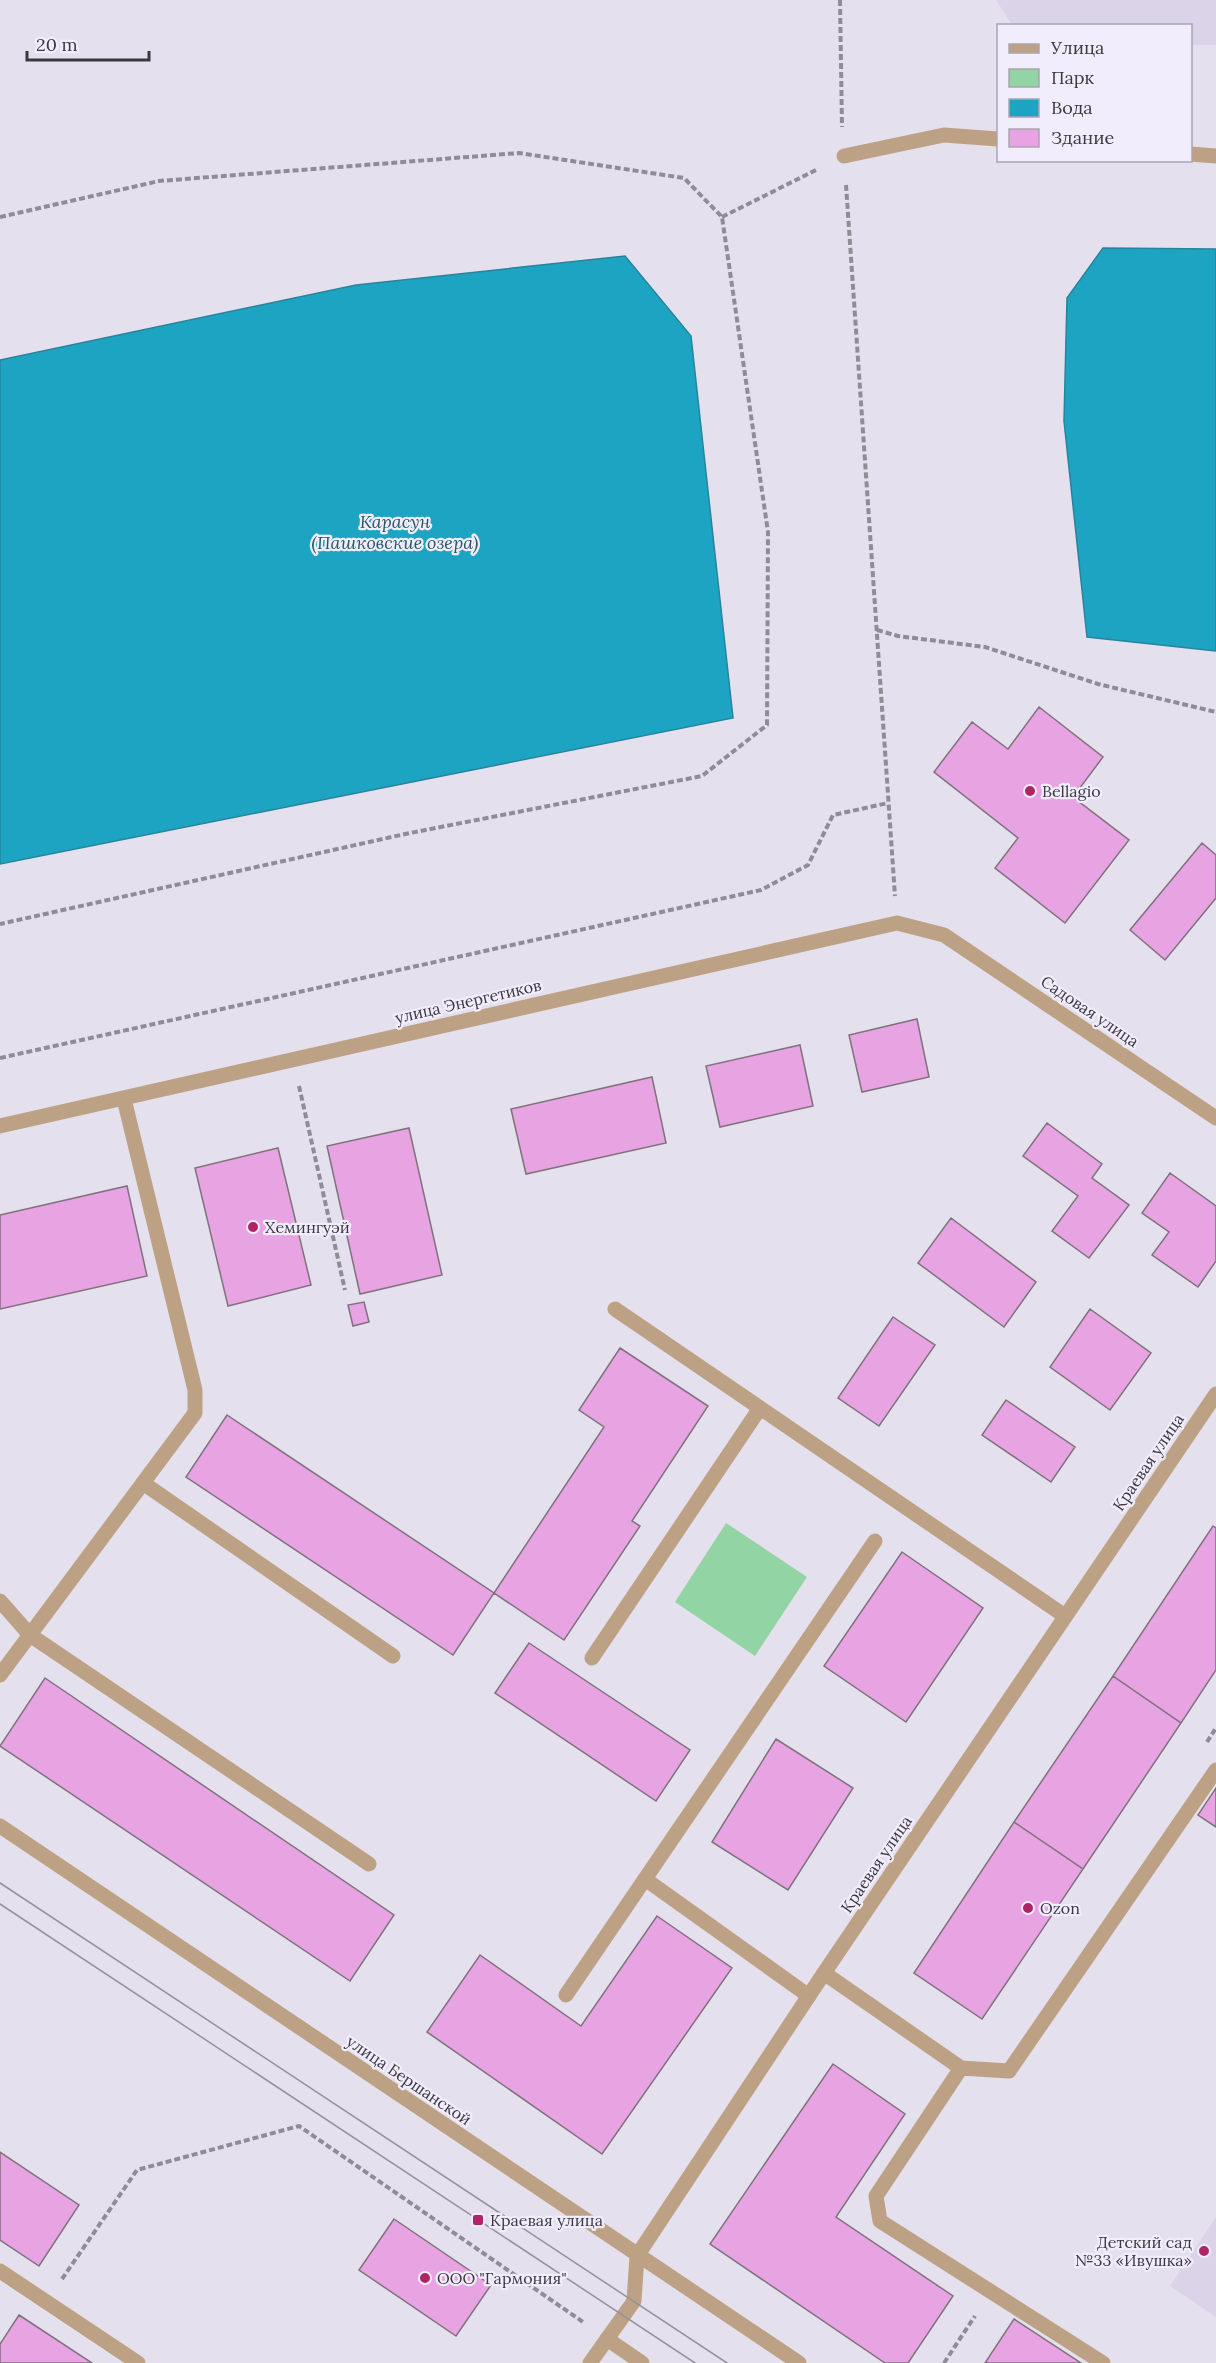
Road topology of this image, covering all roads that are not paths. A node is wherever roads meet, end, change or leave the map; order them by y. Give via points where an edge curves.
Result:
1 (997, 139) edge
2 (1192, 154) edge
3 (844, 156) road end
4 (1216, 156) edge
5 (944, 935) joint
6 (124, 1099) junction
7 (1216, 1118) edge
8 (0, 1126) edge
9 (615, 1309) dead end
10 (1216, 1394) edge
11 (760, 1408) junction
12 (143, 1483) junction
13 (875, 1541) dead end
14 (0, 1601) edge
15 (1065, 1616) junction
16 (30, 1635) junction
17 (393, 1656) dead end
18 (592, 1658) dead end
19 (0, 1675) edge
20 (1216, 1770) edge
21 (0, 1826) edge
22 (369, 1864) dead end
23 (645, 1879) junction
24 (824, 1973) junction
25 (566, 1995) dead end
26 (809, 1996) junction
27 (961, 2067) junction
28 (637, 2256) junction
29 (0, 2271) edge
30 (607, 2339) junction
31 (138, 2363) edge
32 (590, 2363) edge
33 (642, 2363) edge
34 (799, 2363) edge
35 (1103, 2363) edge

1 - 3 street via 944,135
2 - 4 street
5 - 6 street, улица Энергетиков via 897,924
5 - 7 street, Садовая улица
6 - 8 street, улица Энергетиков
6 - 12 street via 195,1390 195,1413
9 - 11 street
10 - 15 street, Краевая улица
11 - 15 street
11 - 18 street
12 - 16 street
12 - 17 street
13 - 23 street
14 - 16 street
15 - 24 street, Краевая улица
16 - 19 street
16 - 22 street
20 - 27 street via 1009,2071
21 - 28 street, улица Бершанской
23 - 25 street
23 - 26 street
24 - 26 street, Краевая улица
24 - 27 street
26 - 28 street, Краевая улица
27 - 35 street via 876,2196 880,2222
28 - 30 street, Краевая улица via 633,2301
28 - 34 street, улица Бершанской
29 - 31 street
30 - 32 street, Краевая улица
30 - 33 street

